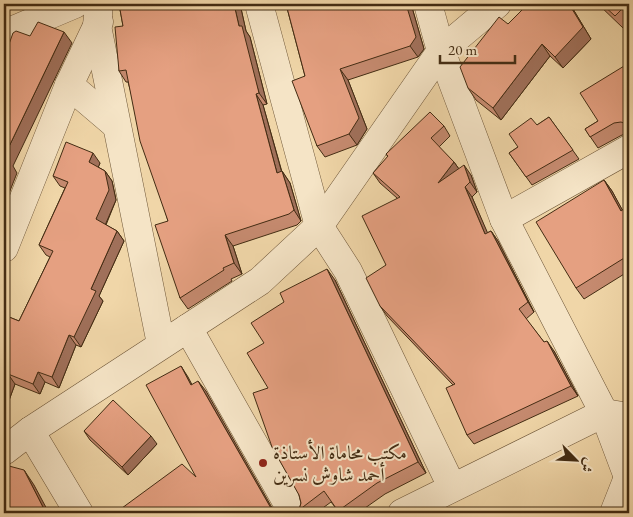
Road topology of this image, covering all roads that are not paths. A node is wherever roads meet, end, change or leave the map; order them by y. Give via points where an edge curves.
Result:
1 (75, 4) edge
2 (259, 4) edge
3 (428, 4) edge
4 (497, 4) edge
5 (102, 11) edge
6 (4, 34) edge
7 (441, 51) junction
8 (69, 85) junction
9 (116, 126) junction
10 (629, 149) edge
11 (504, 219) junction
12 (319, 226) junction
13 (4, 248) edge
14 (188, 328) junction
15 (161, 344) junction
16 (616, 415) edge
17 (30, 430) junction
18 (4, 450) edge
19 (629, 476) edge
20 (452, 487) junction
21 (80, 513) edge
22 (293, 513) edge
23 (402, 513) edge
24 (614, 513) edge

1 - 6 street
2 - 12 street
3 - 7 street
4 - 7 street
5 - 8 street
5 - 9 street
7 - 11 street
7 - 12 street
8 - 9 street
8 - 13 street
9 - 15 street
10 - 11 street
11 - 16 street
12 - 14 street via 260,281
12 - 20 street via 348,271
14 - 15 street
14 - 22 street
15 - 17 street
16 - 19 street
16 - 20 street
17 - 18 street
17 - 21 street
19 - 24 street
20 - 23 street

